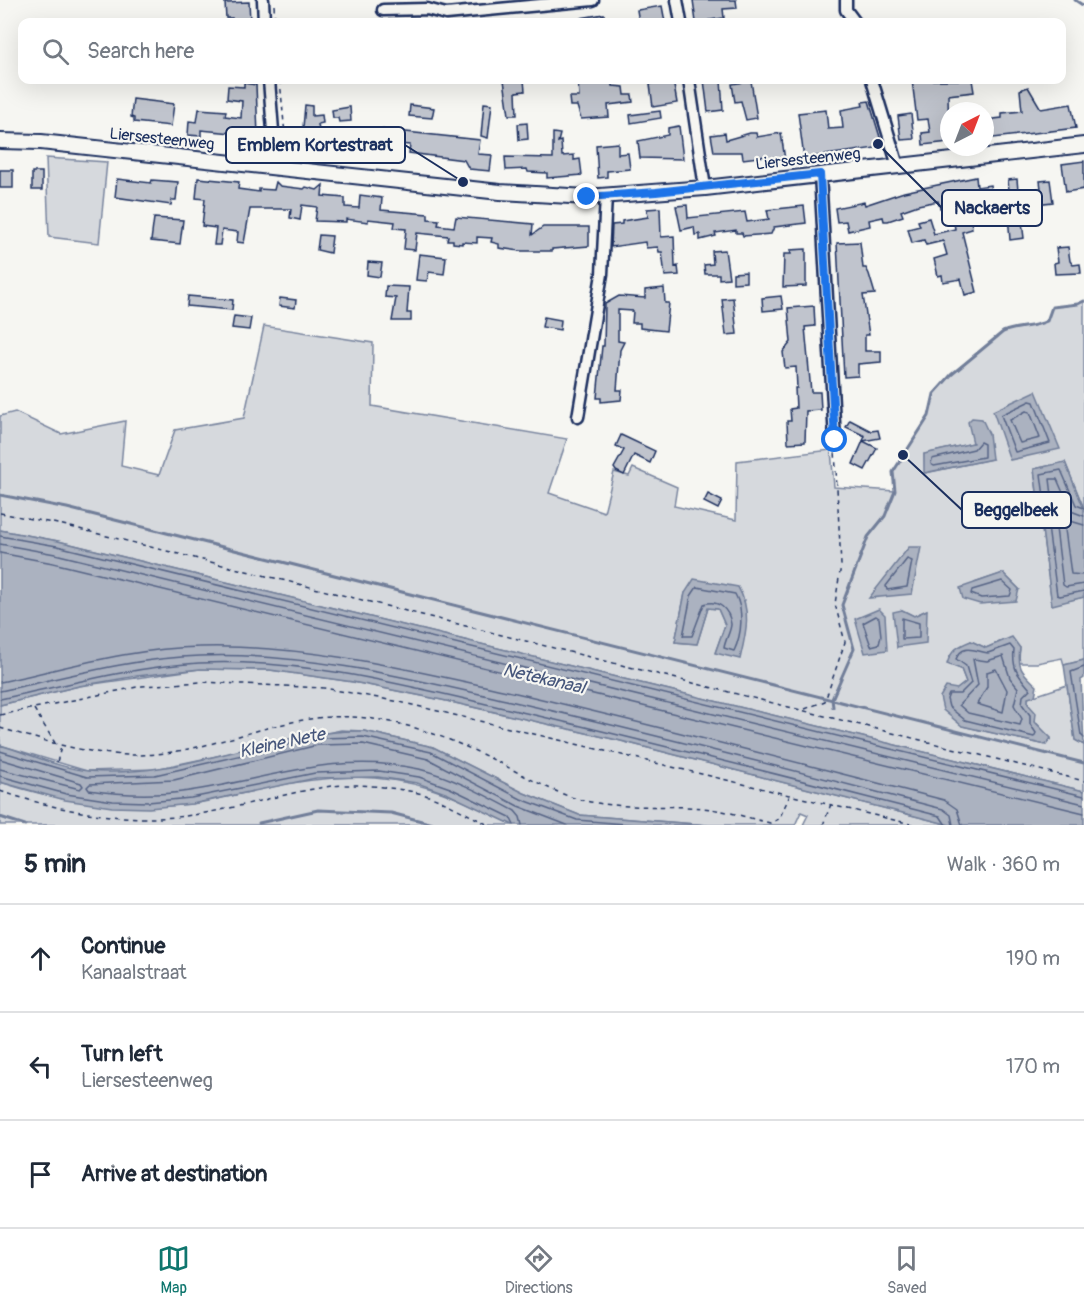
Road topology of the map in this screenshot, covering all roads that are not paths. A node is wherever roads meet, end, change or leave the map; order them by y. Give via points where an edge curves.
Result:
1 (263, 0) edge
2 (593, 0) edge
3 (677, 0) edge
4 (846, 0) edge
5 (494, 5) edge
6 (383, 10) dead end
7 (264, 18) edge
8 (680, 18) edge
9 (852, 18) edge
10 (270, 84) edge
11 (690, 84) edge
12 (873, 84) edge
13 (0, 141) edge
14 (1084, 145) edge
15 (898, 166) junction
16 (283, 169) junction
17 (820, 174) junction
18 (705, 188) junction
19 (606, 196) junction
20 (578, 417) dead end
21 (835, 440) road end

1 - 7 street
2 - 5 street
3 - 8 street
4 - 9 street via 846,10
5 - 6 street via 446,14 427,9
10 - 16 street
11 - 18 street
12 - 15 street
13 - 16 main road, Liersesteenweg via 41,142
14 - 15 main road, Liersesteenweg
15 - 17 main road, Liersesteenweg
16 - 19 main road, Liersesteenweg via 500,187 542,196
17 - 18 main road, Liersesteenweg
17 - 21 street
18 - 19 main road, Liersesteenweg
19 - 20 street via 600,283

